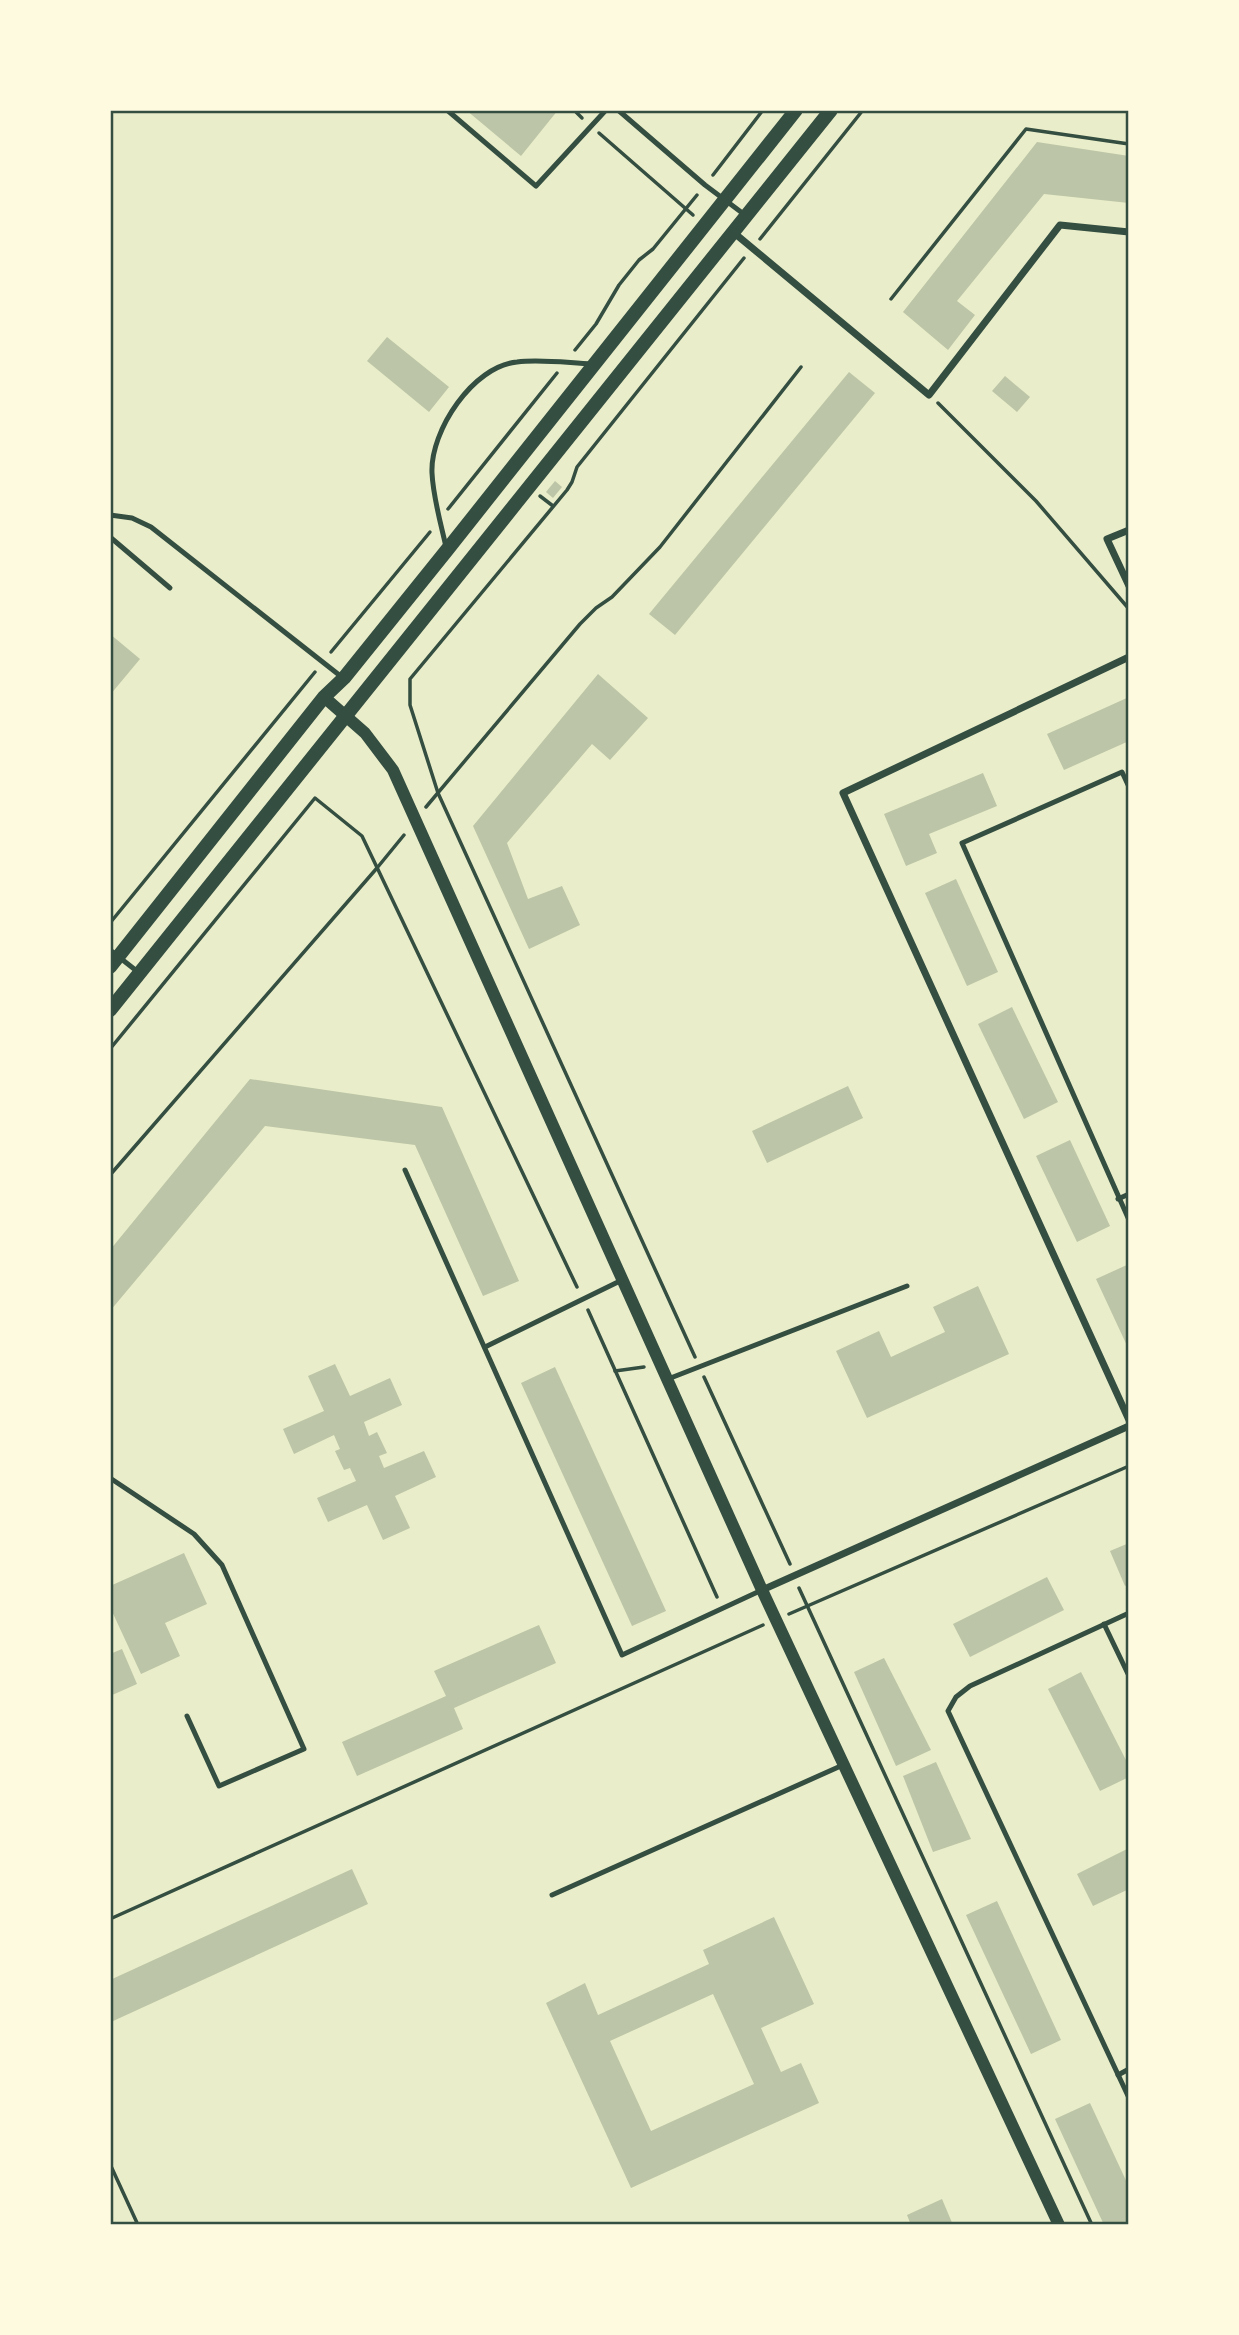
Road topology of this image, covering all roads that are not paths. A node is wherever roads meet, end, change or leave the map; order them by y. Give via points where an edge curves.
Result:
1 (447, 110) edge
2 (606, 110) edge
3 (618, 110) edge
4 (796, 110) edge
5 (831, 110) edge
6 (725, 201) junction
7 (745, 215) junction
8 (1129, 232) edge
9 (730, 234) junction
10 (595, 364) junction
11 (110, 515) edge
12 (1129, 530) edge
13 (110, 537) edge
14 (446, 550) junction
15 (1129, 586) edge
16 (170, 588) dead end
17 (1129, 657) edge
18 (344, 678) junction
19 (324, 697) junction
20 (346, 716) junction
21 (1129, 787) edge
22 (113, 958) edge
23 (140, 974) junction
24 (113, 1002) edge
25 (405, 1170) dead end
26 (1129, 1194) edge
27 (1118, 1199) junction
28 (1129, 1220) edge
29 (622, 1280) junction
30 (907, 1286) dead end
31 (485, 1347) junction
32 (667, 1379) junction
33 (1129, 1420) edge
34 (1129, 1426) edge
35 (110, 1478) edge
36 (762, 1590) junction
37 (1129, 1613) edge
38 (1104, 1624) junction
39 (1129, 1676) edge
40 (187, 1716) dead end
41 (843, 1765) junction
42 (552, 1895) dead end
43 (1129, 2069) edge
44 (1118, 2075) junction
45 (1129, 2098) edge
46 (1059, 2225) edge

1 - 2 lane via 536,186
3 - 6 lane
4 - 6 main road
5 - 7 main road
6 - 7 lane
6 - 10 main road
7 - 9 main road
8 - 9 street via 1060,225 929,395
9 - 20 main road
10 - 14 main road
10 - 14 lane via 516,362 479,377 443,425 434,448 432,473
11 - 18 lane via 151,527
12 - 15 street via 1107,539
13 - 16 lane
14 - 18 main road
17 - 33 street via 844,793
18 - 19 main road
19 - 20 street
19 - 22 main road
20 - 23 main road
20 - 29 street via 376,745 393,770
21 - 27 lane via 1122,772 962,843
22 - 23 lane
23 - 24 main road
25 - 31 lane
26 - 27 lane
27 - 28 lane
29 - 31 lane
29 - 32 street
30 - 32 lane
31 - 36 lane via 622,1655
32 - 36 street
34 - 36 street
35 - 40 lane via 194,1534 222,1565 304,1749 219,1786
36 - 41 street
37 - 38 lane
38 - 39 lane
38 - 44 lane via 970,1686 948,1711
41 - 42 lane
41 - 46 street
43 - 44 lane
44 - 45 lane

